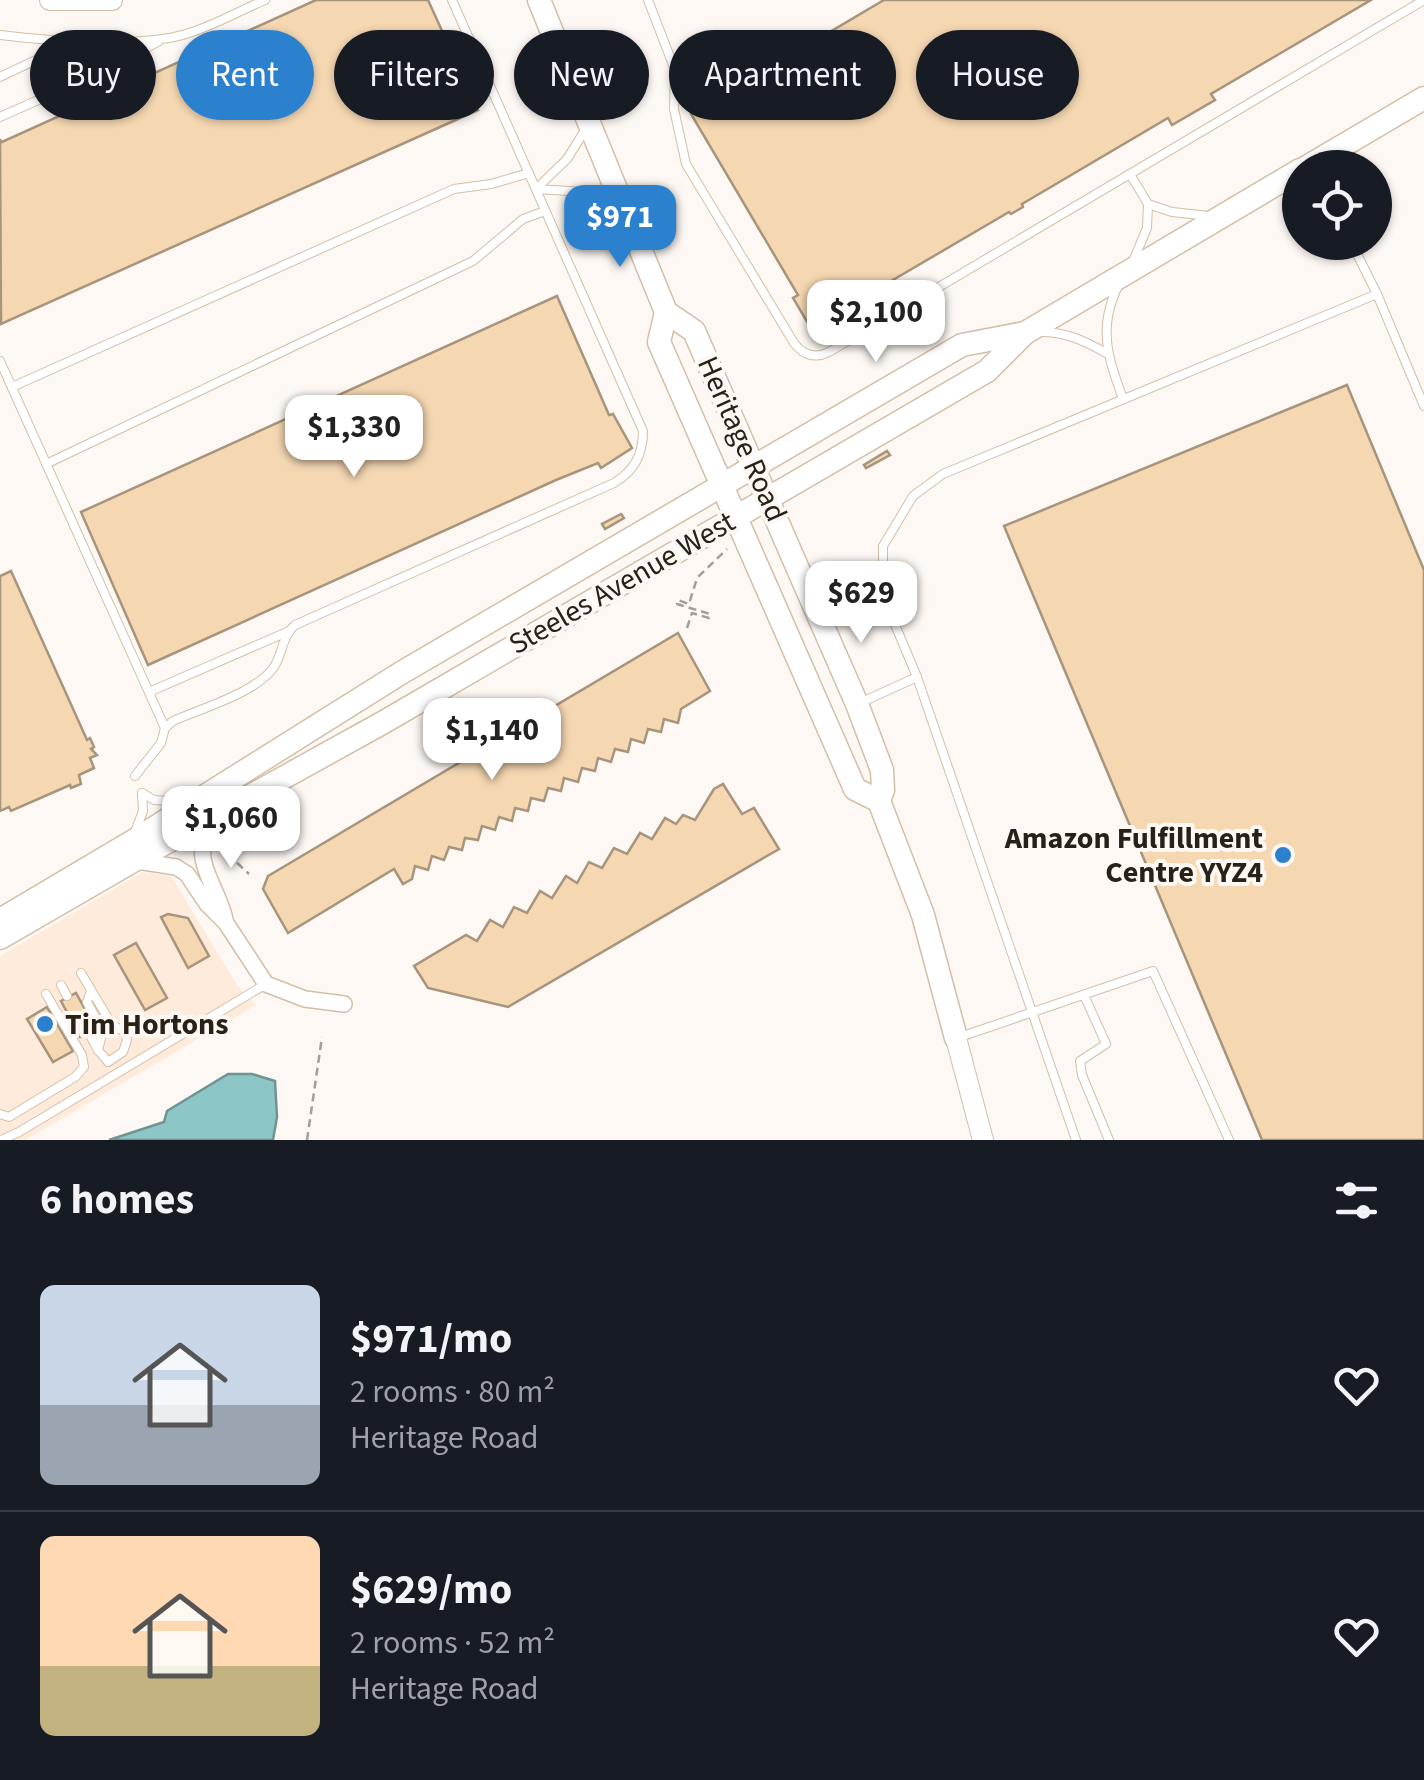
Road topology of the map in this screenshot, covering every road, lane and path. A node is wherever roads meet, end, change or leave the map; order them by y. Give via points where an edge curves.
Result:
1 (50, 0) edge
2 (112, 0) edge
3 (265, 0) edge
4 (452, 0) edge
5 (539, 0) edge
6 (648, 0) edge
7 (1424, 0) edge
8 (2, 36) edge
9 (30, 37) edge
10 (156, 39) edge
11 (163, 39) junction
12 (30, 63) edge
13 (0, 77) edge
14 (1424, 98) edge
15 (0, 117) edge
16 (589, 124) junction
17 (1350, 141) junction
18 (1335, 150) edge
19 (1347, 150) edge
20 (529, 173) junction
21 (1130, 174) junction
22 (1282, 180) edge
23 (1272, 186) junction
24 (536, 189) junction
25 (1282, 189) edge
26 (1148, 204) junction
27 (623, 208) junction
28 (545, 211) junction
29 (1223, 215) junction
30 (1359, 260) edge
31 (1127, 270) junction
32 (1377, 294) junction
33 (666, 312) junction
34 (1025, 333) junction
35 (1106, 353) junction
36 (0, 361) edge
37 (12, 387) junction
38 (1123, 399) junction
39 (1424, 406) edge
40 (46, 464) junction
41 (753, 467) junction
42 (723, 485) junction
43 (768, 498) junction
44 (736, 516) junction
45 (728, 548) dead end
46 (687, 628) dead end
47 (287, 632) junction
48 (917, 677) junction
49 (149, 692) junction
50 (857, 704) junction
51 (165, 728) junction
52 (135, 776) dead end
53 (879, 801) junction
54 (195, 802) junction
55 (218, 813) junction
56 (210, 837) dead end
57 (132, 852) junction
58 (249, 874) dead end
59 (0, 920) edge
60 (226, 923) junction
61 (0, 938) edge
62 (81, 972) dead end
63 (266, 984) junction
64 (60, 985) dead end
65 (91, 990) junction
66 (46, 994) dead end
67 (1084, 995) junction
68 (68, 996) dead end
69 (344, 1004) dead end
70 (1034, 1012) junction
71 (90, 1036) dead end
72 (322, 1037) dead end
73 (956, 1038) junction
74 (98, 1050) junction
75 (0, 1114) edge
76 (1, 1140) edge
77 (307, 1140) edge
78 (983, 1140) edge
79 (1076, 1140) edge
80 (1109, 1140) edge
81 (1228, 1140) edge

1 - 2 street
3 - 11 lane
4 - 20 lane
5 - 16 main road, Heritage Road
6 - 21 lane via 675,70 674,109 686,164 806,354 829,352
7 - 21 lane
8 - 9 lane
10 - 11 lane
11 - 15 lane
12 - 13 lane
14 - 17 main road, Steeles Avenue West
16 - 24 lane via 568,159
16 - 27 main road, Heritage Road
17 - 18 main road, Steeles Avenue West
17 - 19 lane
20 - 24 lane
20 - 37 lane via 454,189
21 - 26 lane
22 - 23 main road, Steeles Avenue West
23 - 25 lane
23 - 29 main road, Steeles Avenue West
24 - 27 lane via 585,192
24 - 28 lane
26 - 29 lane
26 - 31 lane via 1140,250
27 - 33 main road, Heritage Road
28 - 40 lane via 523,219 473,262
28 - 47 lane via 644,431 639,458 614,483
29 - 31 main road, Steeles Avenue West
30 - 32 lane
31 - 34 main road, Steeles Avenue West
31 - 35 lane via 1109,310
32 - 38 lane
32 - 39 lane
33 - 41 main road, Heritage Road via 694,331
33 - 42 main road, Heritage Road via 659,342
34 - 35 lane via 1054,332
34 - 41 main road, Steeles Avenue West via 962,344
34 - 43 main road, Steeles Avenue West via 987,371
35 - 38 lane
36 - 37 lane
37 - 40 lane
38 - 48 lane via 942,474 913,496 882,546 882,568 883,596
40 - 49 lane
41 - 42 main road, Steeles Avenue West
41 - 43 main road, Heritage Road
42 - 44 main road, Heritage Road
42 - 54 main road, Steeles Avenue West
43 - 44 main road, Steeles Avenue West
43 - 50 main road, Heritage Road
44 - 53 main road, Heritage Road via 856,788
44 - 55 main road, Steeles Avenue West
45 - 46 path via 697,578 689,604 678,600 710,614 692,613
47 - 49 lane
47 - 51 lane via 265,678
48 - 50 lane
48 - 70 lane
49 - 51 lane
50 - 53 main road, Heritage Road via 882,770
51 - 52 lane
53 - 73 main road, Heritage Road via 923,915
54 - 57 main road, Steeles Avenue West
54 - 57 lane via 168,803 142,793
55 - 57 main road, Steeles Avenue West
55 - 60 street via 200,854
56 - 58 path
57 - 59 main road, Steeles Avenue West
57 - 60 street via 176,866
57 - 61 main road, Steeles Avenue West
60 - 63 street
62 - 65 lane
63 - 69 street
63 - 76 lane
64 - 68 lane
65 - 74 lane via 87,1002 102,1031
65 - 74 lane via 128,1040 108,1062
66 - 75 lane via 84,1067 9,1117
67 - 70 lane
67 - 80 lane via 1106,1044 1080,1061 1082,1076
67 - 81 lane via 1153,970
70 - 73 lane
70 - 79 lane
71 - 74 lane
72 - 77 path
73 - 78 street, Heritage Road

